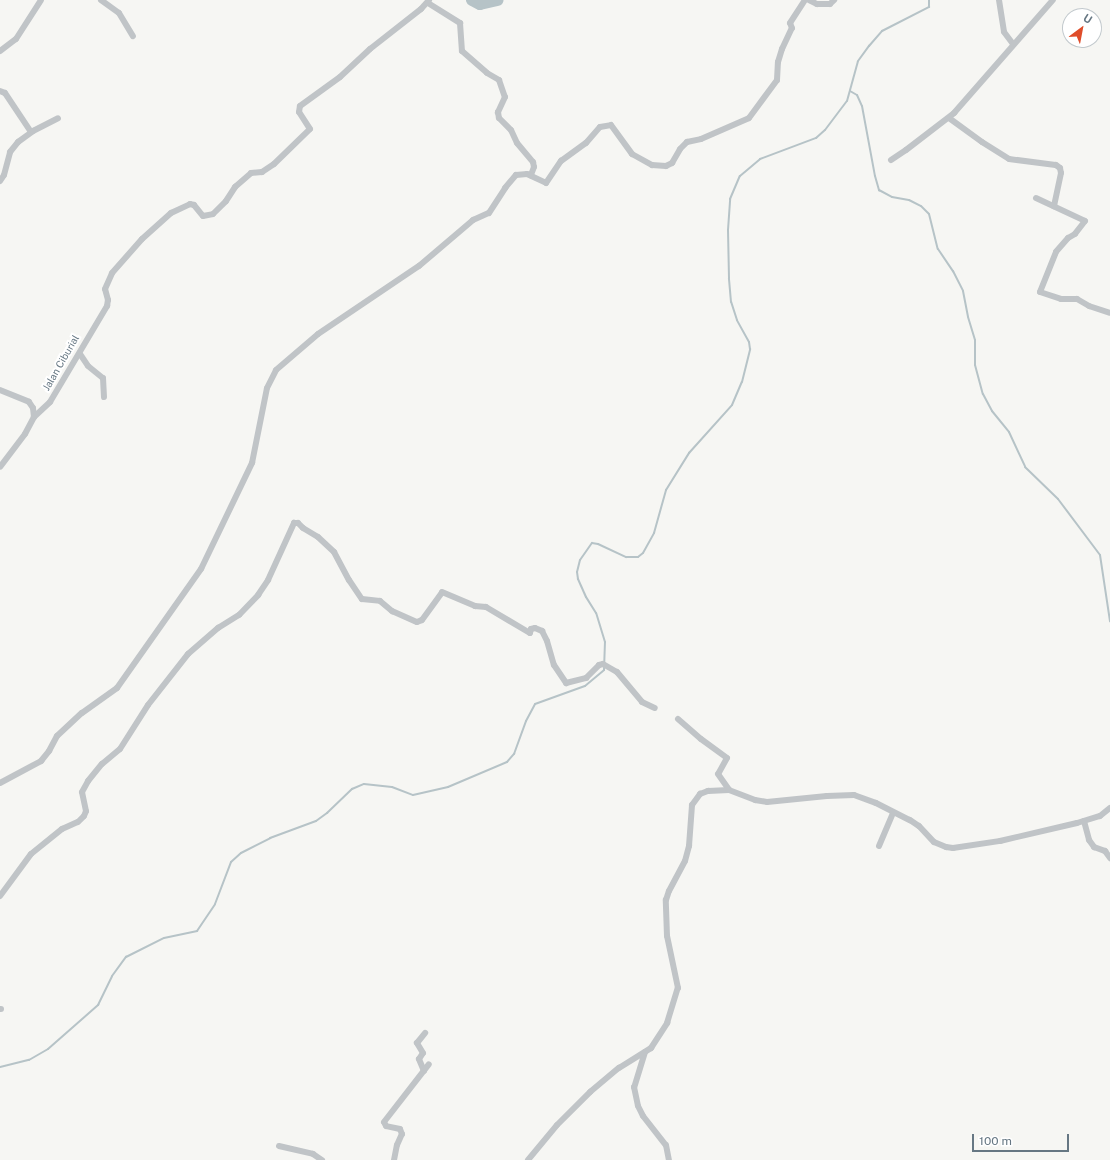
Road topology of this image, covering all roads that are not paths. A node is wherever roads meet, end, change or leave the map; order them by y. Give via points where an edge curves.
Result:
1 (41, 0) edge
2 (101, 0) edge
3 (806, 0) edge
4 (809, 0) edge
5 (834, 0) edge
6 (999, 0) edge
7 (1053, 0) edge
8 (428, 1) edge
9 (134, 36) dead end
10 (1013, 44) junction
11 (0, 51) edge
12 (0, 91) edge
13 (58, 118) dead end
14 (947, 119) junction
15 (31, 132) junction
16 (891, 160) dead end
17 (531, 175) junction
18 (0, 181) edge
19 (1036, 198) dead end
20 (1054, 206) junction
21 (1110, 313) edge
22 (80, 354) junction
23 (0, 390) edge
24 (104, 397) dead end
25 (34, 417) junction
26 (0, 467) edge
27 (655, 708) dead end
28 (678, 719) dead end
29 (0, 783) edge
30 (729, 790) junction
31 (1110, 808) edge
32 (893, 812) junction
33 (1084, 821) junction
34 (879, 846) dead end
35 (1110, 858) edge
36 (0, 896) edge
37 (425, 1033) dead end
38 (645, 1052) junction
39 (428, 1064) dead end
40 (424, 1071) junction
41 (280, 1146) dead end
42 (322, 1160) edge
43 (394, 1160) edge
44 (528, 1160) edge
45 (669, 1160) edge

1 - 11 street via 16,39
2 - 9 street via 119,13
3 - 17 street via 790,22 792,28 778,62 777,80 749,118 701,139 687,142 666,166 652,165 632,154 612,126 601,126 586,143 561,161 546,183
4 - 5 street via 817,4 830,4
6 - 10 street via 1004,32
7 - 10 street
8 - 17 street via 460,23 462,51 499,80 505,97 498,112 499,118 534,162
8 - 22 street, Jalan Ciburial via 340,77 300,106 299,112 310,130 266,171 252,172 236,186 226,202 214,214 203,216 190,204 175,210 148,232 112,272 105,288 108,303
10 - 14 street
12 - 15 street via 5,93
13 - 15 street
14 - 16 street
14 - 20 street via 1009,159 1056,165 1060,168
15 - 18 street via 10,152
17 - 29 street via 516,175 489,213 473,220 420,266 318,334 276,370 267,388 252,463 201,569 117,688 88,708 56,736 49,751 40,761
19 - 20 street
20 - 21 street via 1085,222 1056,252 1040,292 1062,299 1077,299 1088,306
22 - 24 street via 88,366 103,378
22 - 25 street, Jalan Ciburial via 50,402
23 - 25 street via 29,402
25 - 26 street, Jalan Ciburial via 25,434
27 - 36 street via 642,702 617,672 604,664 599,665 586,678 566,683 554,665 542,630 531,629 530,633 486,607 475,606 444,592 434,601 422,620 417,622 392,611 380,601 362,599 334,552 318,537 298,523 294,523 268,580 258,595 239,614 188,654 148,704 120,749 102,764 88,781 82,792 86,811 84,816 78,822 62,829 31,854
28 - 30 street via 727,758 718,774
30 - 32 street via 766,802 854,795
30 - 38 street via 705,791 693,802 688,853 683,868 668,894 666,906 667,936 678,988 663,1031
31 - 33 street via 1100,816
32 - 33 street via 917,824 934,842 953,848 1000,841
32 - 34 street
33 - 35 street via 1089,840 1094,847 1105,852
37 - 40 street via 417,1043 423,1053 419,1059
38 - 44 street via 619,1068 590,1092 557,1125
38 - 45 street via 634,1087 638,1106 666,1145
39 - 40 street
40 - 43 street via 384,1122 386,1126 400,1129 402,1134
41 - 42 street via 313,1154

